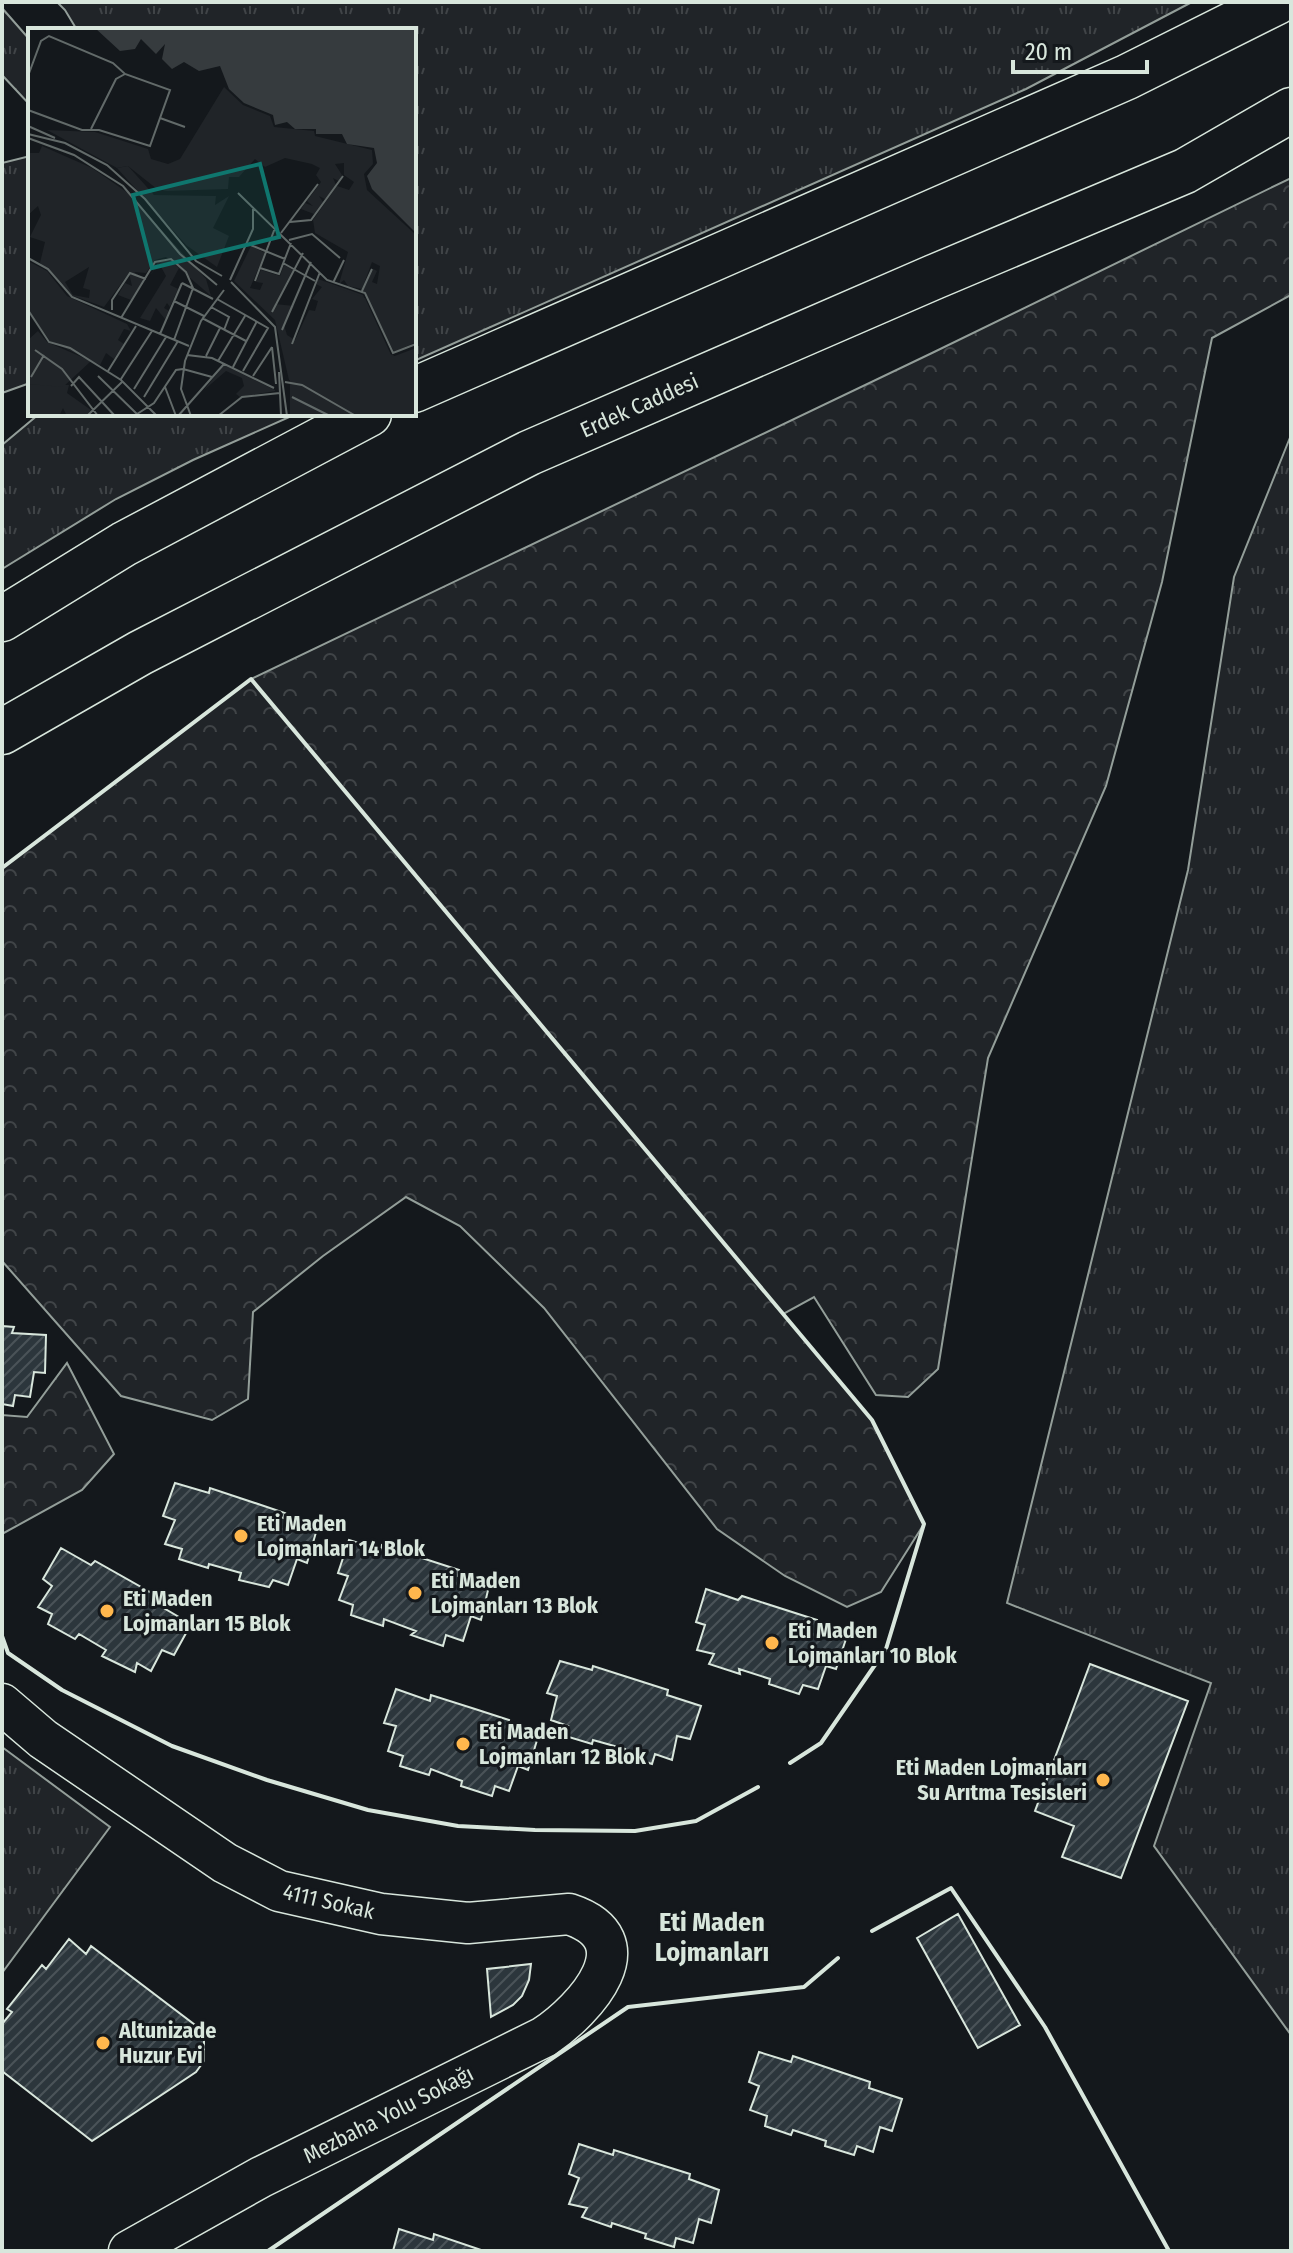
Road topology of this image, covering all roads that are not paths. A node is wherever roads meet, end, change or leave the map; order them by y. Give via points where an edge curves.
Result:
1 (1277, 2) edge
2 (1291, 110) edge
3 (416, 389) edge
4 (365, 416) edge
5 (2, 619) edge
6 (2, 732) edge
7 (2, 1704) edge
8 (606, 1942) joint
9 (129, 2251) edge

1 - 3 main road via 1127,77
2 - 6 main road, Erdek Caddesi via 1185,171 529,453 140,653
4 - 5 main road via 124,544
7 - 8 street, 4111 Sokak via 43,1739 225,1863 279,1891 381,1914 468,1923 569,1914 584,1919
8 - 9 street, Mezbaha Yolu Sokağı via 605,1967 592,1991 553,2031 274,2170

